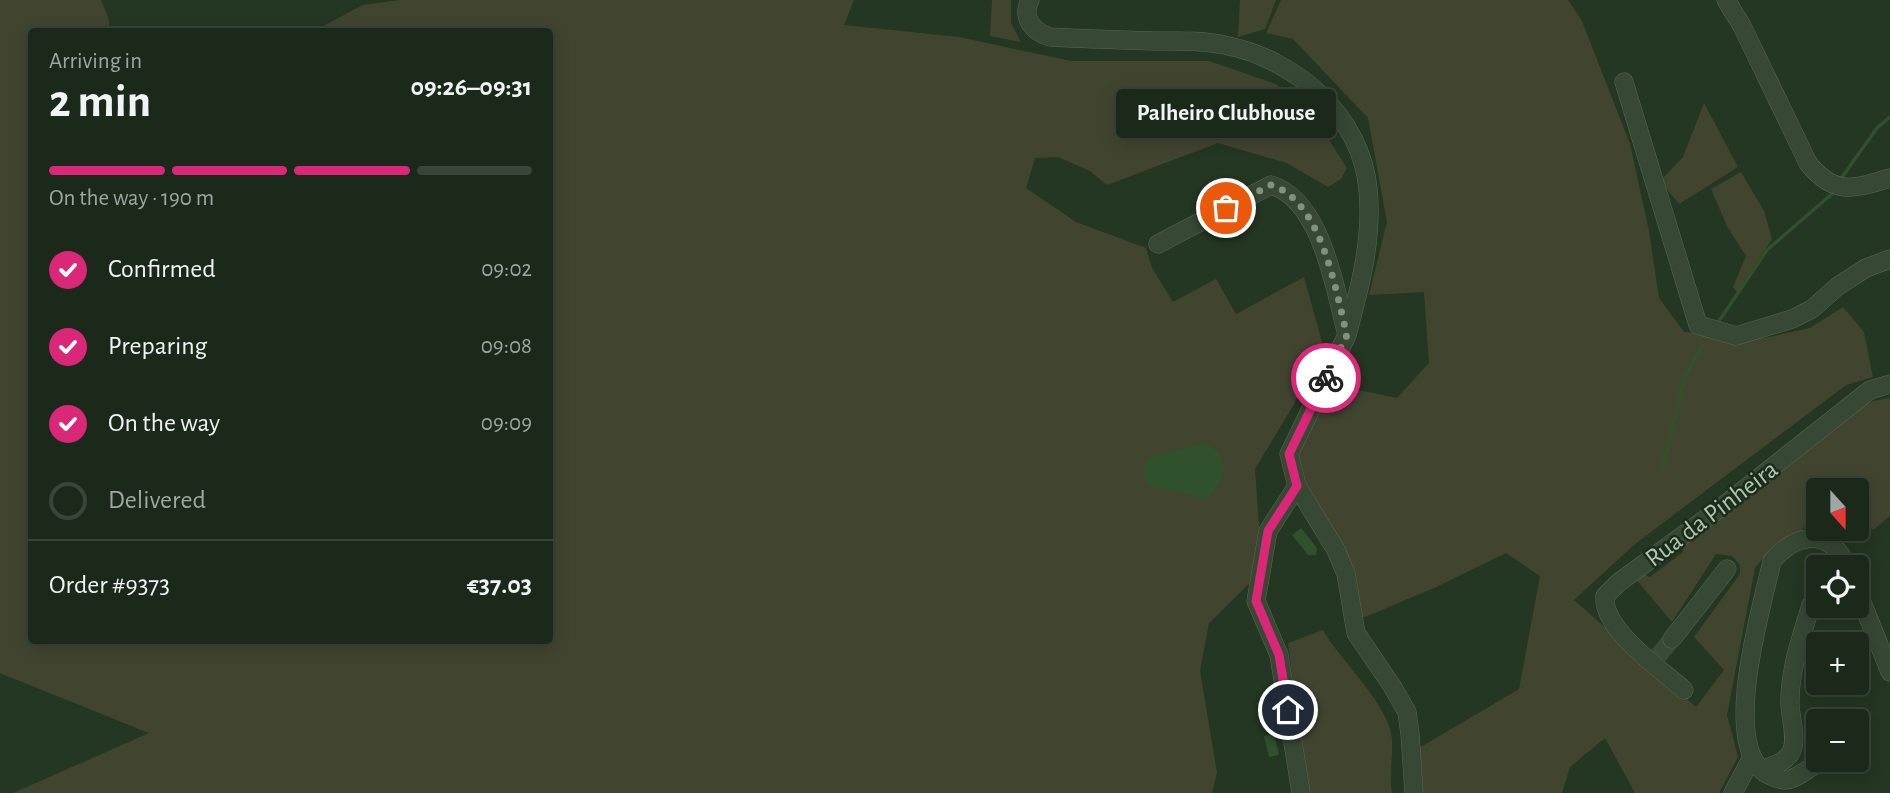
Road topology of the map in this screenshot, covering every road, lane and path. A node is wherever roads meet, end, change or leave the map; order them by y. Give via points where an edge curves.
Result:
1 (1030, 0) edge
2 (1726, 0) edge
3 (1624, 82) dead end
4 (1890, 178) edge
5 (1158, 244) dead end
6 (1890, 259) edge
7 (1347, 335) junction
8 (1890, 384) edge
9 (1297, 486) junction
10 (1840, 555) edge
11 (1727, 569) dead end
12 (1807, 618) edge
13 (1868, 618) edge
14 (1672, 639) tunnel mouth
15 (1890, 672) edge
16 (1684, 690) dead end
17 (1756, 765) junction
18 (1806, 770) edge
19 (1301, 793) edge
20 (1414, 793) edge
21 (1733, 793) edge

1 - 7 street via 1027,13 1038,34 1223,44 1274,60 1321,95 1353,141 1368,186 1364,268
2 - 4 street via 1808,163 1819,176 1836,187
3 - 6 street via 1698,325 1736,336 1792,319 1867,268
5 - 7 street via 1271,185 1282,188 1320,236
7 - 9 street via 1289,454
8 - 16 street, Rua da Pinheira via 1870,390 1605,596 1604,605 1627,641 1656,660
9 - 19 street via 1268,531 1256,601 1279,655
9 - 20 street via 1346,574 1356,632 1407,712
10 - 17 street via 1821,538 1794,542 1772,561 1745,683 1746,733
11 - 14 street, Rua da Pinheira
12 - 17 street via 1792,675 1791,752 1783,761
13 - 15 street
17 - 18 street via 1786,781
17 - 21 street

